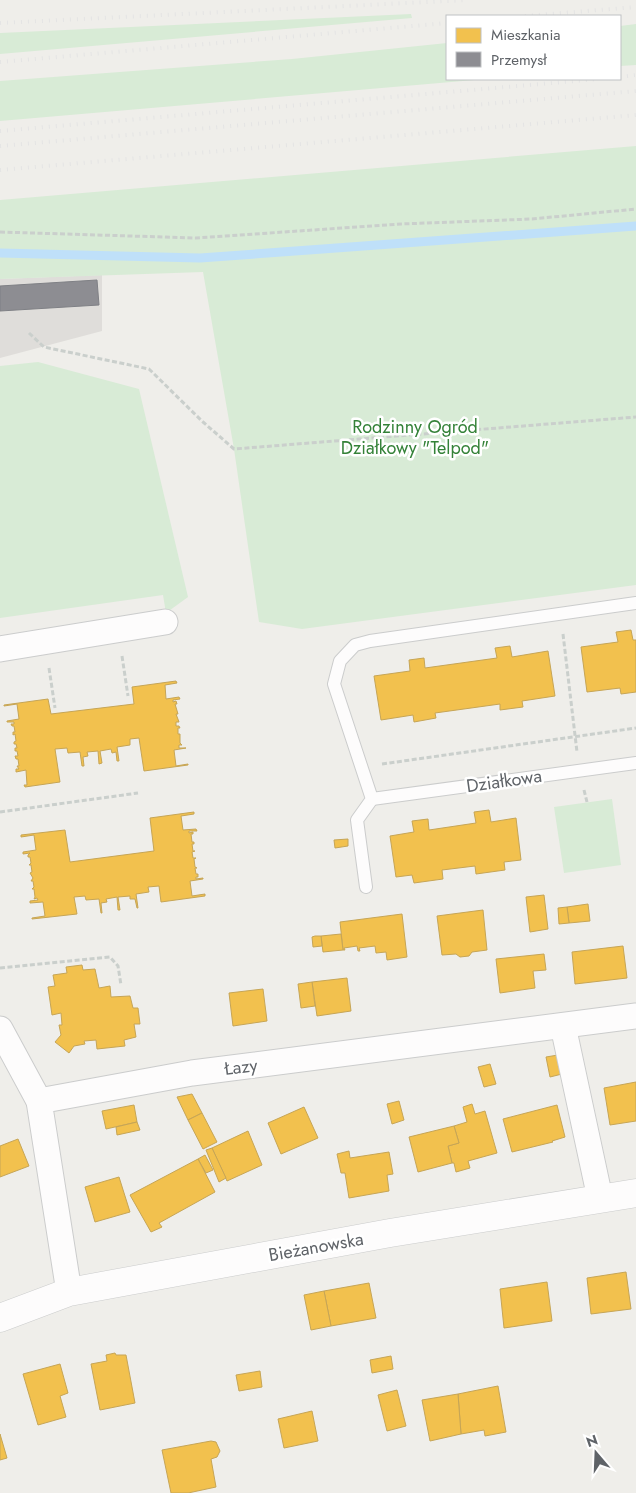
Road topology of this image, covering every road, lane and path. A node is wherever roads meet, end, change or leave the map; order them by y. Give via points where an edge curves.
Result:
1 (636, 209) edge
2 (0, 232) edge
3 (29, 333) dead end
4 (636, 417) edge
5 (636, 603) edge
6 (561, 613) junction
7 (165, 622) dead end
8 (0, 650) edge
9 (122, 652) dead end
10 (49, 664) dead end
11 (128, 696) dead end
12 (55, 708) dead end
13 (636, 728) edge
14 (575, 736) junction
15 (636, 763) edge
16 (374, 764) dead end
17 (579, 770) junction
18 (138, 792) dead end
19 (372, 799) junction
20 (587, 802) dead end
21 (0, 812) edge
22 (366, 887) dead end
23 (0, 968) edge
24 (121, 986) dead end
25 (636, 1016) edge
26 (563, 1026) junction
27 (0, 1029) edge
28 (39, 1102) junction
29 (636, 1193) edge
30 (600, 1198) junction
31 (69, 1292) junction
32 (0, 1318) edge

1 - 2 path via 532,219 196,238
3 - 4 path via 44,347 149,369 234,449
5 - 6 lane
6 - 14 path
6 - 19 lane via 355,645 340,661 334,684
7 - 8 street
9 - 11 path
10 - 12 path
13 - 14 path
14 - 16 path
14 - 17 path
15 - 17 lane, Działkowa
17 - 19 lane, Działkowa
17 - 20 path
18 - 21 path
19 - 22 lane via 357,820
23 - 24 path via 110,957 118,966
25 - 26 street, Łazy
26 - 28 street, Łazy via 192,1073
26 - 30 street
27 - 28 street
28 - 31 street
29 - 30 street, Bieżanowska
30 - 31 street, Bieżanowska
31 - 32 street, Bieżanowska

